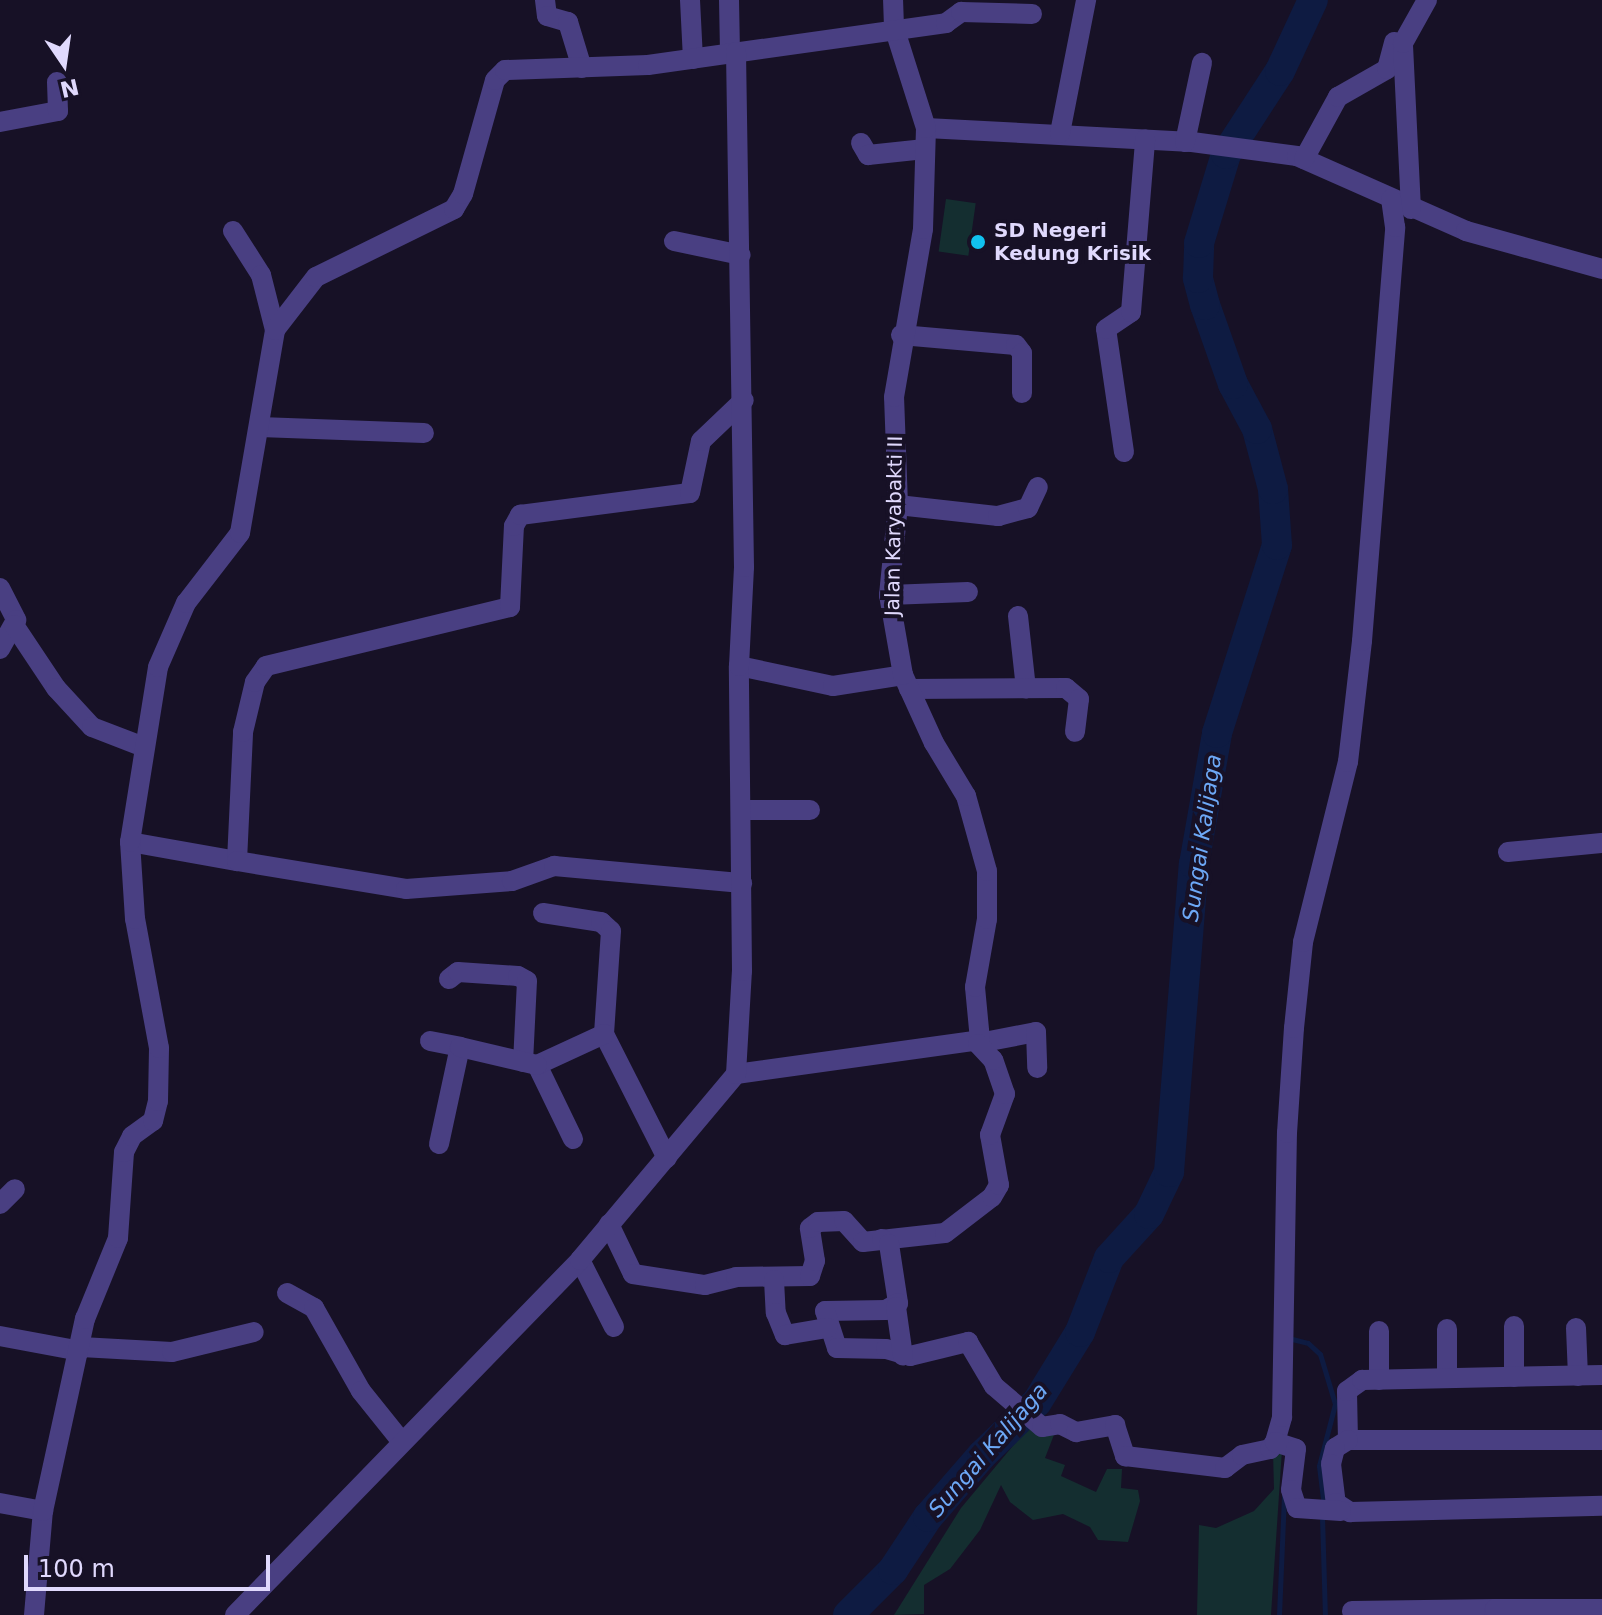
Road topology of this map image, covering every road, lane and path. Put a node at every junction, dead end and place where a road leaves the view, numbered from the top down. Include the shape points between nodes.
1 (545, 0) edge
2 (690, 0) edge
3 (729, 0) edge
4 (893, 0) edge
5 (1086, 0) edge
6 (1412, 0) edge
7 (1427, 0) edge
8 (1002, 6) edge
9 (1032, 14) dead end
10 (894, 27) junction
11 (733, 52) junction
12 (693, 59) junction
13 (1202, 63) dead end
14 (582, 68) junction
15 (57, 82) dead end
16 (0, 122) edge
17 (926, 128) junction
18 (1060, 133) junction
19 (1145, 140) junction
20 (1188, 142) junction
21 (861, 143) dead end
22 (925, 149) junction
23 (1297, 157) junction
24 (1400, 204) junction
25 (233, 231) dead end
26 (674, 241) dead end
27 (741, 255) junction
28 (1602, 269) edge
29 (275, 330) junction
30 (901, 335) junction
31 (1022, 393) dead end
32 (744, 400) junction
33 (260, 427) junction
34 (424, 433) dead end
35 (1124, 452) dead end
36 (1038, 487) dead end
37 (898, 505) junction
38 (0, 588) edge
39 (968, 592) dead end
40 (889, 595) junction
41 (1018, 616) dead end
42 (14, 625) junction
43 (0, 649) edge
44 (739, 666) junction
45 (906, 682) junction
46 (1026, 689) junction
47 (1075, 732) dead end
48 (144, 747) junction
49 (742, 810) junction
50 (810, 810) dead end
51 (130, 842) junction
52 (1602, 843) edge
53 (1508, 852) dead end
54 (237, 861) junction
55 (742, 883) junction
56 (543, 913) dead end
57 (449, 979) dead end
58 (604, 1034) junction
59 (430, 1041) dead end
60 (978, 1044) junction
61 (460, 1047) junction
62 (530, 1064) junction
63 (1037, 1068) dead end
64 (736, 1074) junction
65 (573, 1139) dead end
66 (439, 1144) dead end
67 (667, 1158) junction
68 (15, 1189) dead end
69 (0, 1204) edge
70 (609, 1224) junction
71 (882, 1239) junction
72 (580, 1260) junction
73 (774, 1280) junction
74 (287, 1293) dead end
75 (896, 1307) junction
76 (1514, 1326) dead end
77 (614, 1327) dead end
78 (827, 1328) junction
79 (1576, 1328) dead end
80 (1447, 1329) dead end
81 (1379, 1331) dead end
82 (254, 1332) dead end
83 (0, 1336) edge
84 (80, 1349) junction
85 (903, 1356) junction
86 (1602, 1375) edge
87 (1578, 1376) junction
88 (1514, 1377) junction
89 (1447, 1378) junction
90 (1379, 1380) junction
91 (1348, 1440) junction
92 (1602, 1440) edge
93 (402, 1442) junction
94 (1282, 1443) junction
95 (0, 1503) edge
96 (1602, 1506) edge
97 (43, 1511) junction
98 (1341, 1511) junction
99 (1602, 1609) edge
100 (1352, 1611) dead end
101 (1494, 1612) edge
102 (34, 1615) edge
103 (235, 1615) edge

1 - 14 street via 547,16 568,22
2 - 12 street
3 - 11 street
4 - 10 street
5 - 18 street
6 - 23 street via 1396,31 1387,69 1343,91
7 - 24 street via 1403,43
8 - 9 street
8 - 10 street via 961,12 946,23
10 - 11 street
10 - 17 street
11 - 12 street
11 - 27 street
12 - 14 street
13 - 20 street
14 - 29 street via 512,68 500,75 454,209 316,277
15 - 16 street via 58,111
17 - 18 street
17 - 22 street, Jalan Karyabakti II
18 - 19 street
19 - 20 street
19 - 35 street via 1131,312 1106,329
20 - 23 street
21 - 22 street via 868,155
22 - 30 street, Jalan Karyabakti II via 923,229
23 - 24 street
24 - 28 street via 1533,253
24 - 94 street via 1348,762 1303,942 1294,1028
25 - 29 street via 261,275
26 - 27 street
27 - 32 street
29 - 33 street
30 - 31 street via 1016,345 1022,353
30 - 37 street, Jalan Karyabakti II via 894,397
32 - 44 street
32 - 54 street via 701,441 690,493 520,515 514,526 511,604 506,609 266,666 255,682 243,732
33 - 34 street
33 - 48 street via 240,533 186,603 170,635 158,667
36 - 37 street via 1028,508 998,516
37 - 40 street, Jalan Karyabakti II
38 - 42 street via 13,609
39 - 40 street
40 - 45 street, Jalan Karyabakti II
41 - 46 street
42 - 43 street
42 - 48 street via 56,688 92,727
44 - 45 street via 833,686
44 - 49 street
45 - 46 street
45 - 60 street, Jalan Karyabakti II via 966,796 987,871 987,919 975,987
46 - 47 street via 1066,688 1076,693
48 - 51 street
49 - 50 street
49 - 55 street
51 - 54 street
51 - 84 street via 135,919 159,1048 158,1101 153,1121 132,1136 124,1152 118,1238 85,1319
52 - 53 street
54 - 55 street via 406,889 502,882 554,866
55 - 64 street
56 - 58 street via 592,919 611,931
57 - 62 street via 458,972 527,981
58 - 62 street
58 - 67 street
59 - 61 street
60 - 63 street via 1036,1032
60 - 64 street
60 - 71 street via 993,1060 1005,1094 990,1135 997,1191 945,1233
61 - 62 street
61 - 66 street
62 - 65 street
64 - 67 street
67 - 70 street
68 - 69 street
70 - 72 street
70 - 73 street via 633,1274 705,1285 736,1277
71 - 73 street via 859,1240 844,1221 814,1223 813,1275
71 - 75 street via 892,1261
72 - 77 street
72 - 93 street
73 - 78 street via 776,1313 785,1335
74 - 93 street via 314,1308 361,1391
75 - 78 street via 829,1309
75 - 85 street
76 - 88 street
78 - 85 street via 837,1348 886,1349
79 - 87 street
80 - 89 street
81 - 90 street
82 - 84 street via 172,1352
83 - 84 street
84 - 97 street
85 - 94 street via 968,1342 994,1386 1039,1423 1076,1432 1115,1425 1125,1456 1177,1458 1225,1468 1242,1455
86 - 87 street
87 - 88 street
88 - 89 street
89 - 90 street
90 - 91 street via 1349,1385
91 - 92 street
91 - 98 street via 1335,1448 1331,1464
93 - 103 street
94 - 98 street via 1292,1502 1307,1511
95 - 97 street
96 - 98 street
97 - 102 street
99 - 101 street
100 - 101 street

